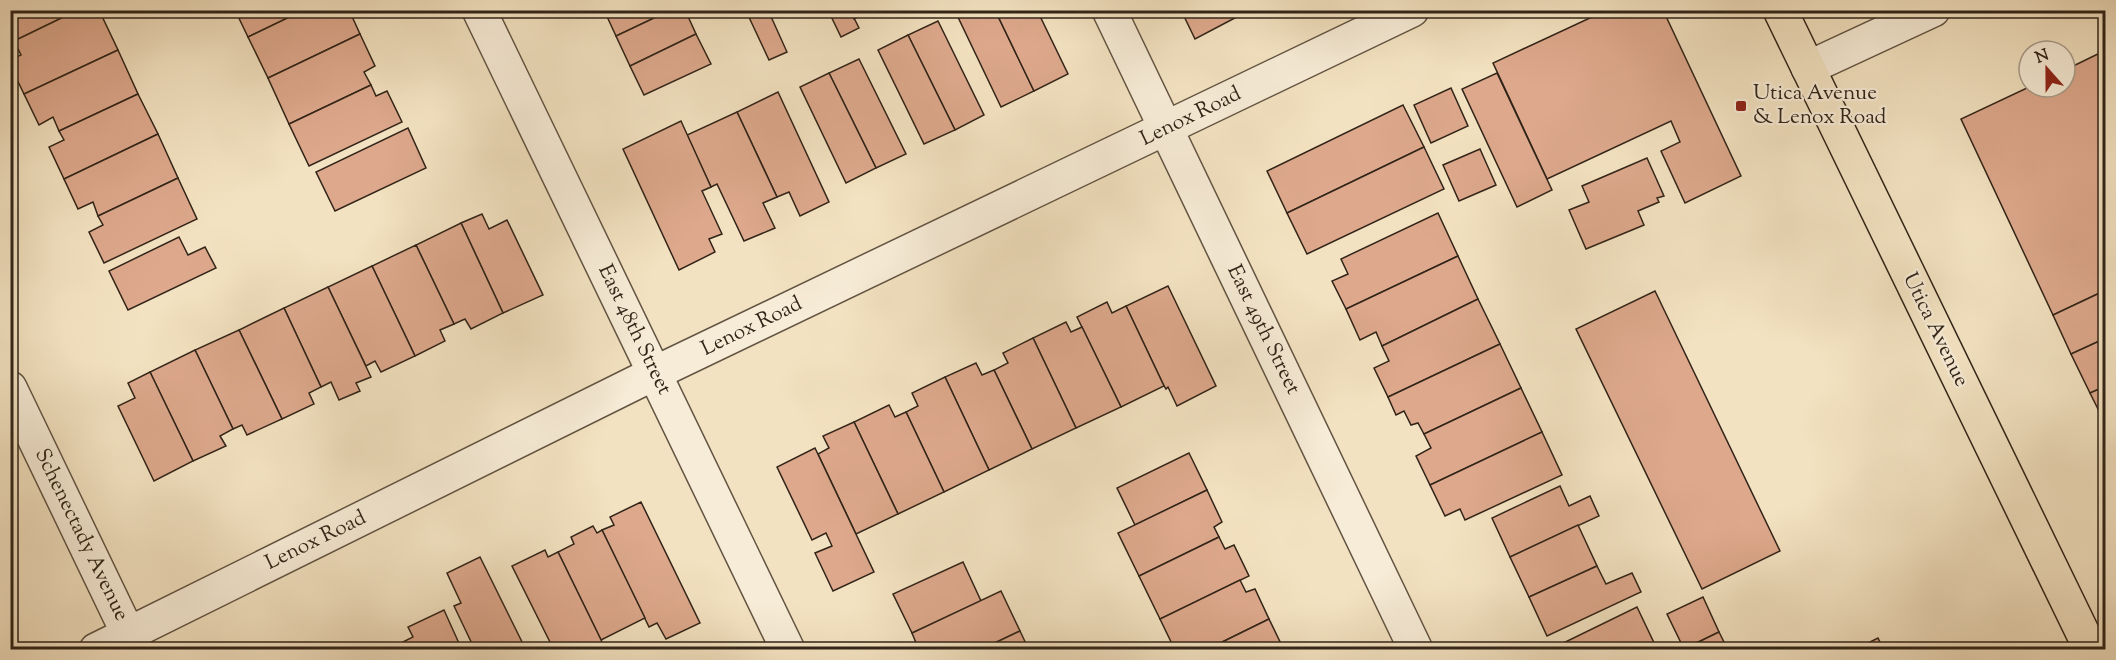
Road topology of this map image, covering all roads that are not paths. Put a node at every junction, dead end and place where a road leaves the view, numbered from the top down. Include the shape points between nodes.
1 (479, 10) edge
2 (1109, 10) edge
3 (1412, 10) edge
4 (1780, 10) edge
5 (1933, 10) edge
6 (1808, 68) junction
7 (1165, 129) junction
8 (655, 373) junction
9 (10, 388) edge
10 (132, 642) edge
11 (96, 650) edge
12 (788, 650) edge
13 (1416, 650) edge
14 (2091, 650) edge

1 - 8 street, East 48th Street
2 - 7 street, East 49th Street
3 - 7 street, Lenox Road
4 - 6 main road, Utica Avenue
5 - 6 street
6 - 14 main road, Utica Avenue
7 - 8 street, Lenox Road
7 - 13 street, East 49th Street
8 - 10 street, Lenox Road
8 - 12 street, East 48th Street
9 - 10 street, Schenectady Avenue
10 - 11 street, Lenox Road

